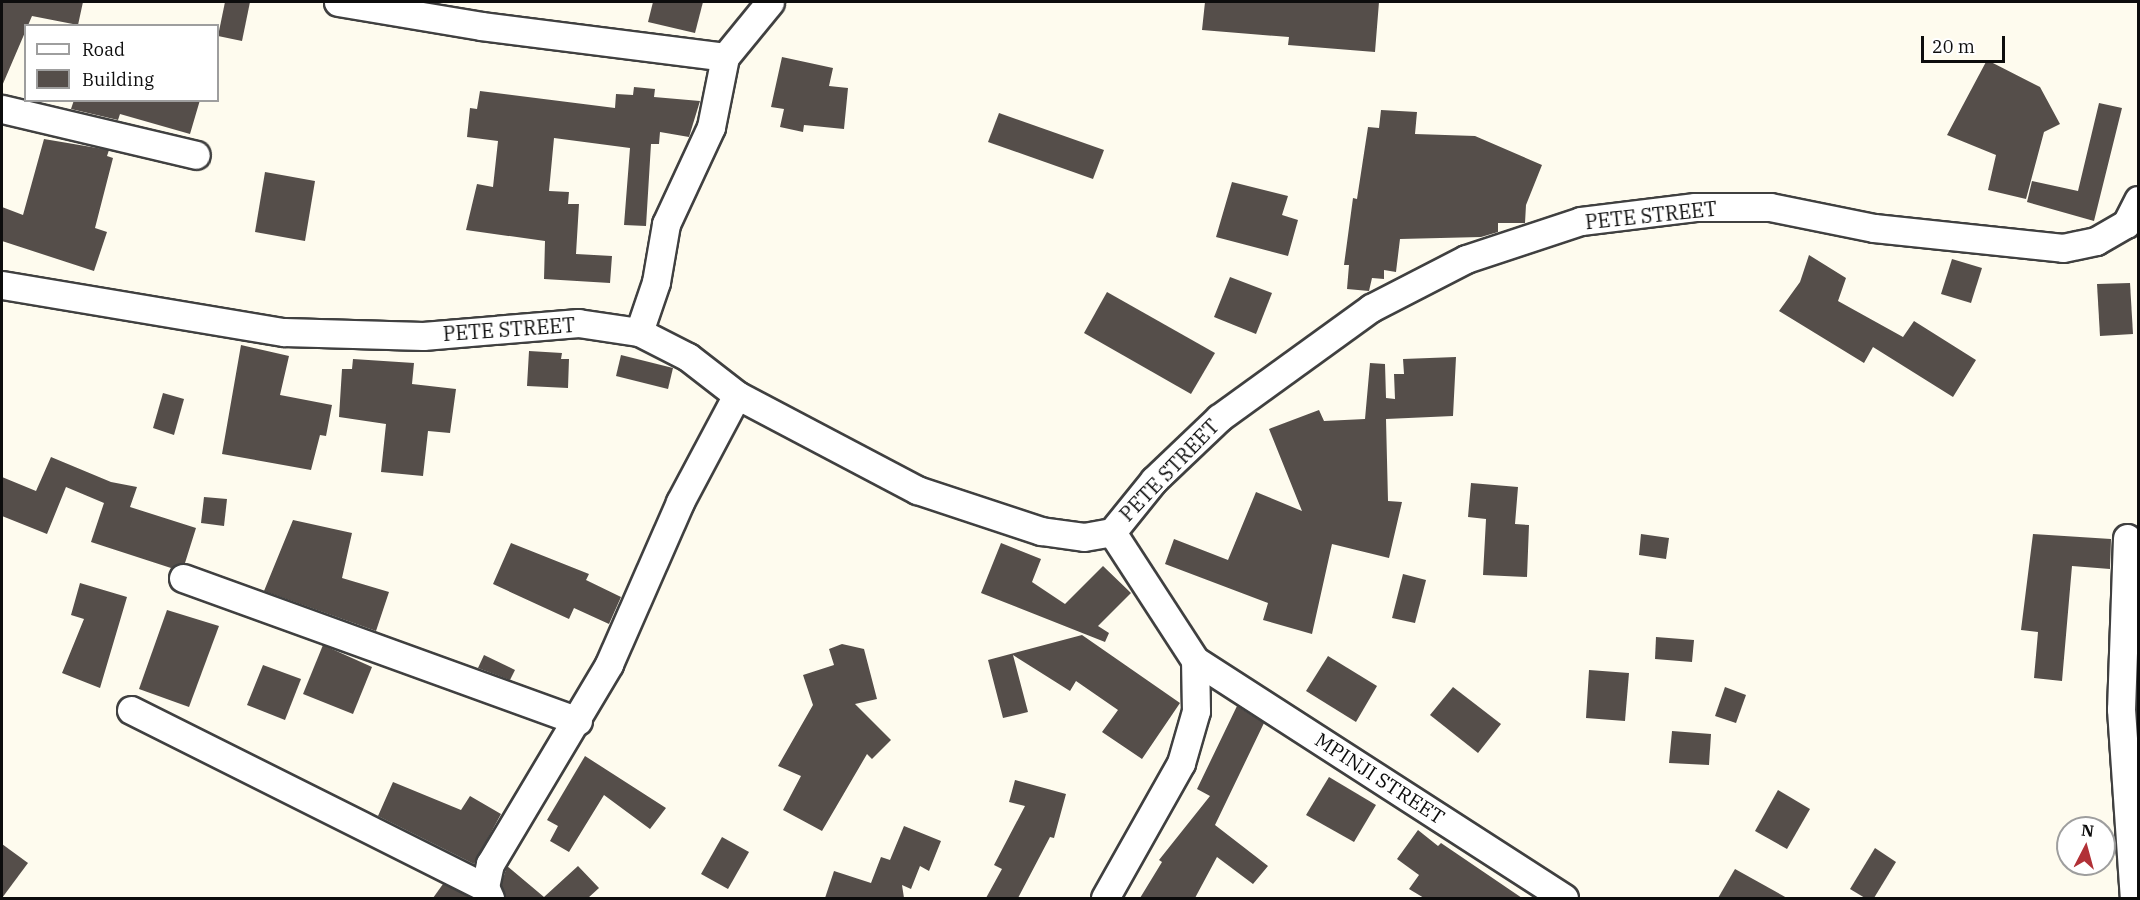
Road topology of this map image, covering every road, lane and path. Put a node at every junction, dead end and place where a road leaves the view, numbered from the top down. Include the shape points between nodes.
1 (338, 2) edge
2 (770, 2) edge
3 (726, 57) junction
4 (2, 109) edge
5 (196, 155) dead end
6 (2139, 200) edge
7 (2, 285) edge
8 (639, 332) junction
9 (737, 394) junction
10 (1112, 531) junction
11 (2127, 538) dead end
12 (183, 578) dead end
13 (1195, 660) junction
14 (131, 710) dead end
15 (578, 721) junction
16 (487, 893) edge
17 (1105, 898) edge
18 (1564, 898) edge
19 (2134, 898) edge

1 - 3 street via 481,26
2 - 3 street
3 - 8 street via 711,127 666,224 656,282
4 - 5 street
6 - 10 street, PETE STREET via 2126,224 2096,241 2062,248 1874,228 1770,207 1695,207 1581,221 1466,259 1371,308 1219,418 1154,480
7 - 8 street, PETE STREET via 284,332 423,336 578,323
8 - 9 street, PETE STREET via 688,357
9 - 10 street, PETE STREET via 916,490 1041,531 1084,537
9 - 15 street via 680,502 609,664
10 - 13 street
11 - 19 street via 2121,709
12 - 15 street
13 - 17 street via 1196,711 1181,763
13 - 18 street, MPINJI STREET
14 - 16 street
15 - 16 street via 505,836

